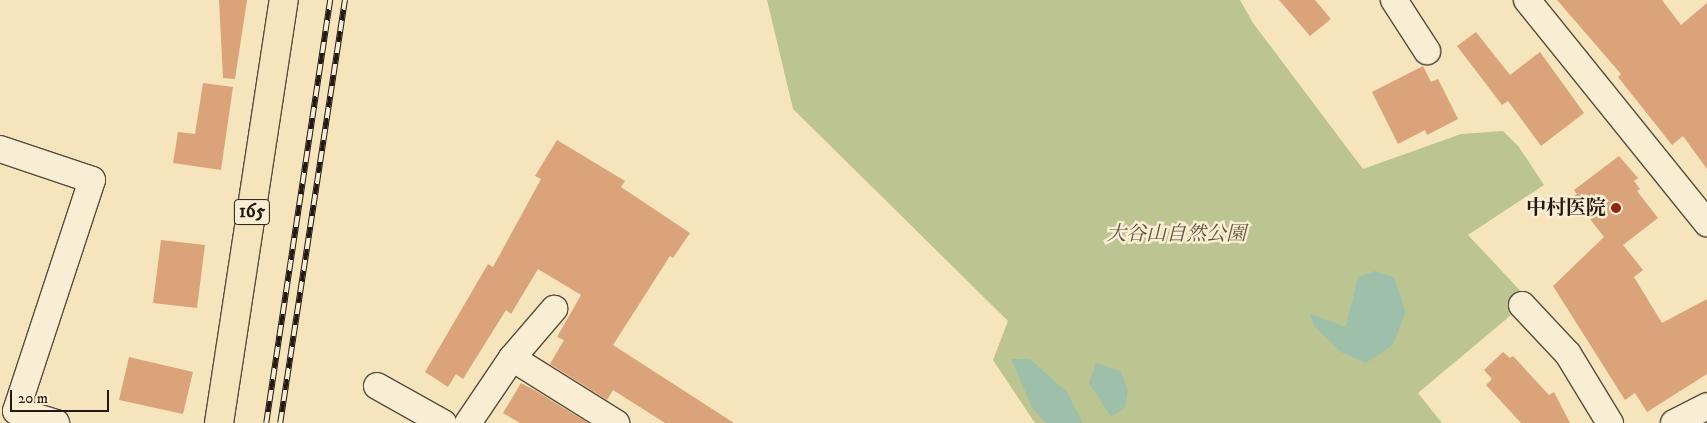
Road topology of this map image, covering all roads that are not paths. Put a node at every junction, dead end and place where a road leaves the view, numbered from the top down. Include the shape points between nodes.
1 (284, 0) edge
2 (1394, 0) edge
3 (1527, 0) edge
4 (1427, 51) dead end
5 (0, 149) edge
6 (1704, 213) edge
7 (1522, 306) dead end
8 (554, 310) dead end
9 (512, 358) junction
10 (377, 386) dead end
11 (1707, 406) edge
12 (56, 423) edge
13 (219, 423) edge
14 (443, 423) edge
15 (468, 423) edge
16 (616, 423) edge
17 (1610, 423) edge
18 (1674, 423) edge

1 - 13 highway, 165
2 - 4 street
3 - 6 street
5 - 12 street via 92,180 16,411
7 - 17 street via 1568,354
8 - 9 street
9 - 15 street
9 - 16 street
10 - 14 street
11 - 18 street

